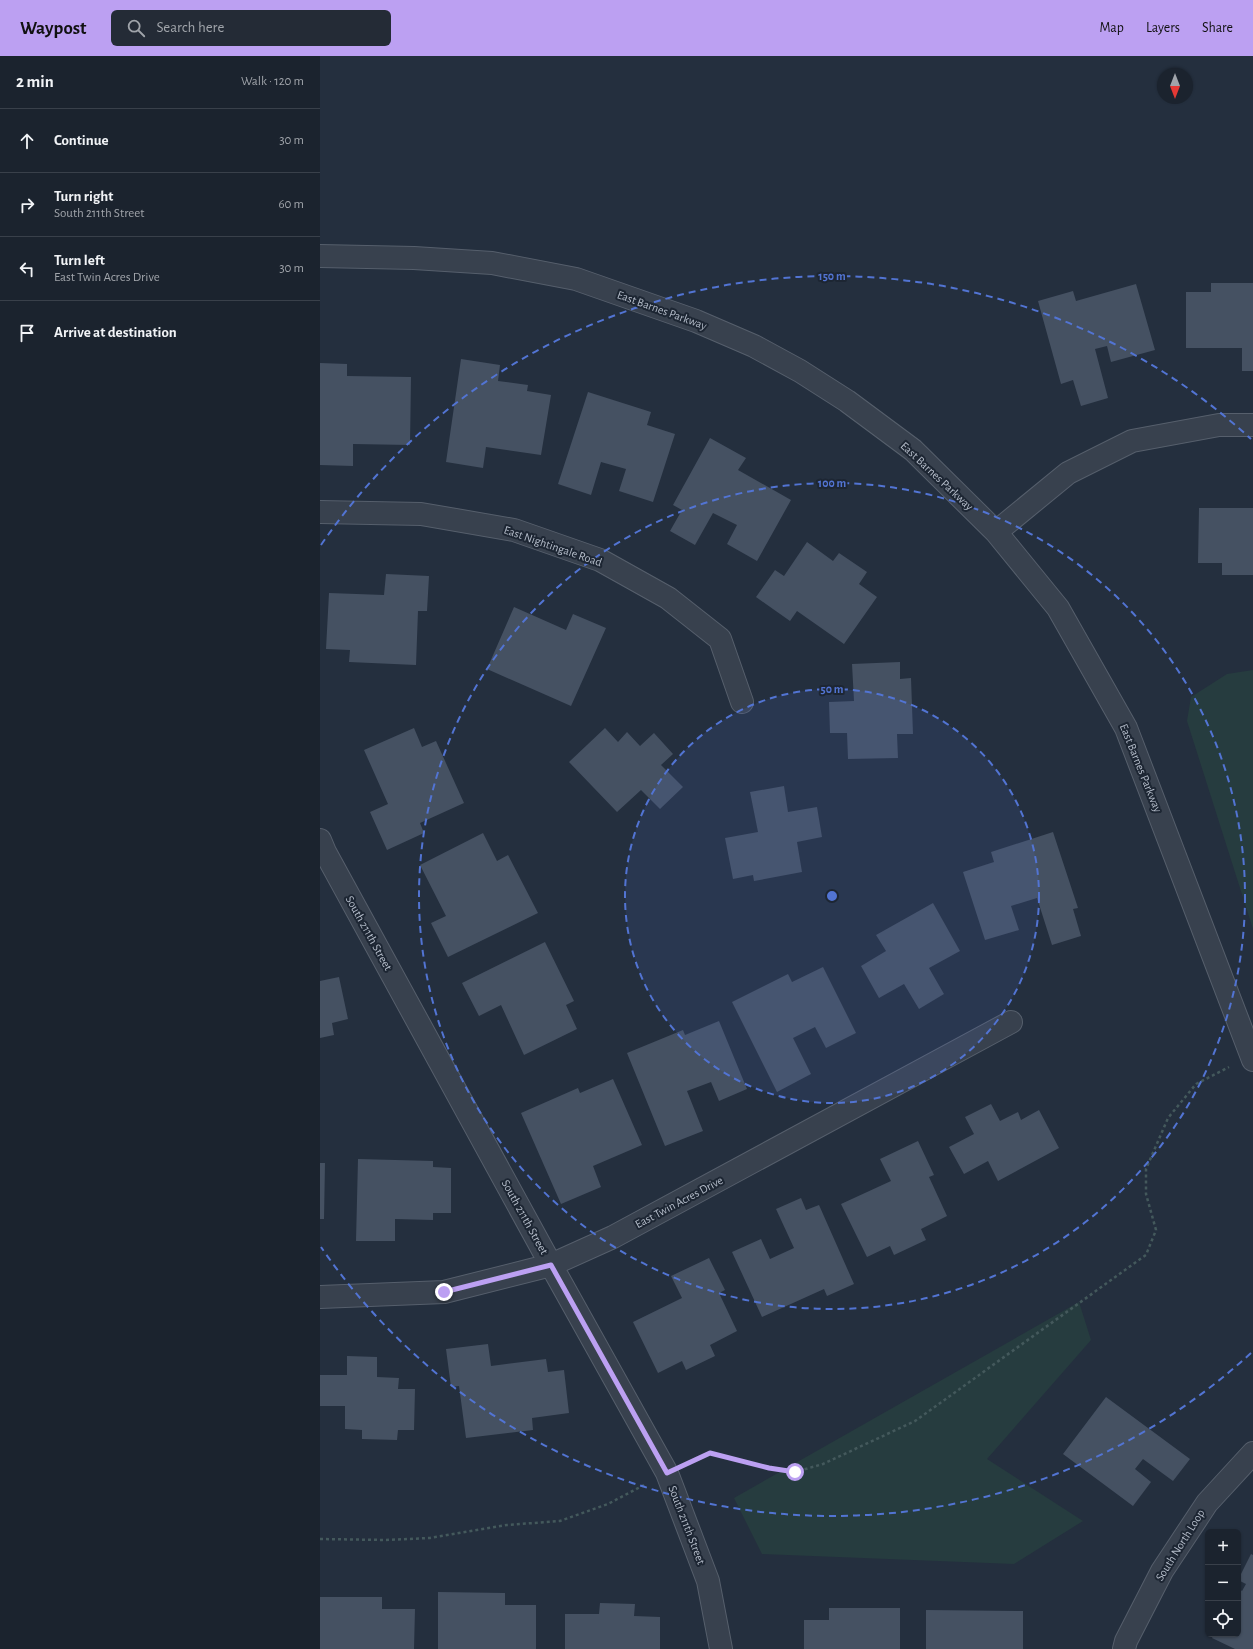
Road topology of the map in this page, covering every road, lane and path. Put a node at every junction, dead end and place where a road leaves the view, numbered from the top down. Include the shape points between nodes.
1 (320, 256) edge
2 (1253, 425) edge
3 (320, 512) edge
4 (996, 532) junction
5 (742, 702) dead end
6 (322, 848) edge
7 (1011, 1022) dead end
8 (1252, 1058) edge
9 (551, 1265) junction
10 (320, 1297) edge
11 (1253, 1453) edge
12 (667, 1473) junction
13 (320, 1539) edge
14 (721, 1649) edge
15 (1124, 1649) edge

1 - 4 street, East Barnes Parkway via 492,263 576,279 696,322 754,346 794,367 847,401 913,450
2 - 4 street via 1219,425 1132,441 1068,473
3 - 5 street, East Nightingale Road via 429,515 514,530 600,560 668,598 720,638
4 - 8 street, East Barnes Parkway via 1058,608 1126,728
6 - 9 street, South 211th Street
7 - 9 street, East Twin Acres Drive via 613,1237
8 - 12 path via 1196,1084 1168,1118 1146,1169 1146,1194 1156,1230 1146,1255 915,1421 823,1464 795,1472 710,1453
9 - 10 street, East Twin Acres Drive via 444,1292
9 - 12 street, South 211th Street
11 - 15 street, South North Loop via 1206,1504 1162,1571
12 - 13 path via 608,1504 560,1521 430,1538
12 - 14 street, South 211th Street via 708,1581

